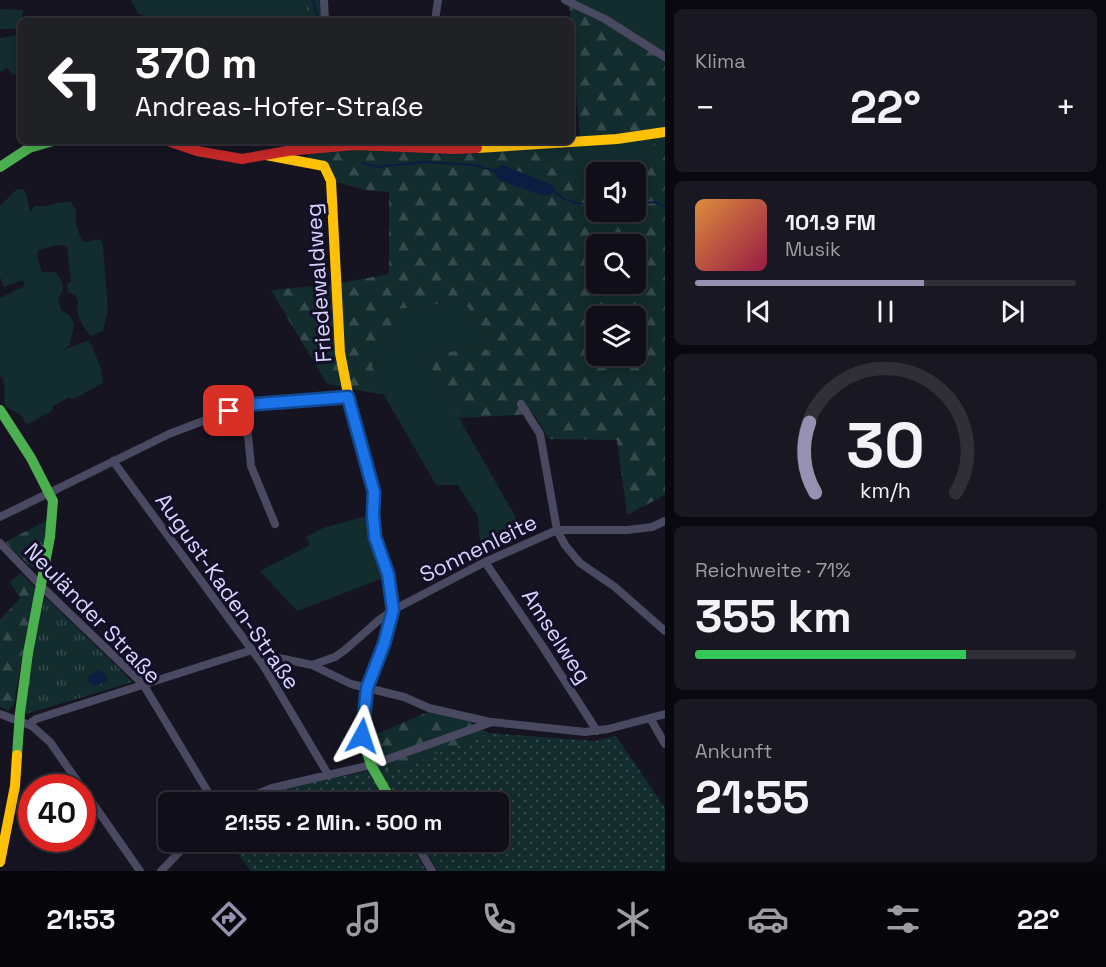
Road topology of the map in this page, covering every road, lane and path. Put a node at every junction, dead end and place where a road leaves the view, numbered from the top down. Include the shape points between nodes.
1 (324, 0) edge
2 (438, 0) edge
3 (566, 0) edge
4 (325, 18) edge
5 (435, 18) edge
6 (665, 57) edge
7 (665, 132) edge
8 (574, 142) edge
9 (43, 144) edge
10 (177, 144) edge
11 (351, 144) edge
12 (434, 144) edge
13 (536, 144) edge
14 (266, 155) junction
15 (0, 167) edge
16 (348, 397) junction
17 (521, 404) dead end
18 (244, 405) junction
19 (0, 410) edge
20 (112, 461) junction
21 (49, 491) junction
22 (0, 517) edge
23 (665, 521) edge
24 (274, 524) dead end
25 (557, 530) junction
26 (0, 543) edge
27 (485, 562) junction
28 (41, 586) junction
29 (393, 610) junction
30 (665, 631) edge
31 (254, 652) junction
32 (312, 665) junction
33 (143, 684) junction
34 (367, 688) junction
35 (0, 714) edge
36 (665, 714) edge
37 (650, 718) junction
38 (492, 722) junction
39 (24, 723) junction
40 (597, 731) junction
41 (665, 744) edge
42 (371, 765) junction
43 (328, 776) junction
44 (208, 792) edge
45 (262, 792) edge
46 (386, 792) edge
47 (179, 852) edge
48 (421, 852) edge
49 (0, 862) edge
50 (140, 871) edge
51 (161, 871) edge
52 (432, 871) edge

1 - 4 street
2 - 5 street
3 - 6 street
7 - 8 street
9 - 15 street
10 - 14 street via 242,159
11 - 14 street
12 - 13 street via 464,148
14 - 16 street, Friedewaldweg via 324,166 331,181 340,353
16 - 18 street
16 - 29 street, Friedewaldweg via 374,492 375,537 388,574
17 - 25 street via 540,434
18 - 20 street
18 - 24 street via 251,466
19 - 21 street
20 - 21 street
20 - 31 street, August-Kaden-Straße
21 - 22 street
21 - 28 street via 53,501 50,537
23 - 25 street, Sonnenleite via 627,530
25 - 27 street, Sonnenleite
25 - 30 street via 580,563 615,587
26 - 28 street, Neuländer Straße
27 - 29 street, Sonnenleite
27 - 40 street, Amselweg
28 - 33 street, Neuländer Straße
28 - 39 street via 28,653
29 - 32 street, Sonnenleite via 335,657
29 - 34 street, Friedewaldweg
31 - 32 street
31 - 33 street
31 - 43 street, August-Kaden-Straße
32 - 34 street
33 - 39 street
33 - 44 street, Neuländer Straße
34 - 38 street via 429,708
34 - 42 street, Friedewaldweg via 362,736
35 - 39 street
36 - 37 street
37 - 40 street
37 - 41 street
38 - 40 street
38 - 42 street
39 - 49 street
39 - 50 street via 45,737 59,754
42 - 43 street
42 - 46 street, Friedewaldweg
43 - 45 street
47 - 51 street
48 - 52 street

